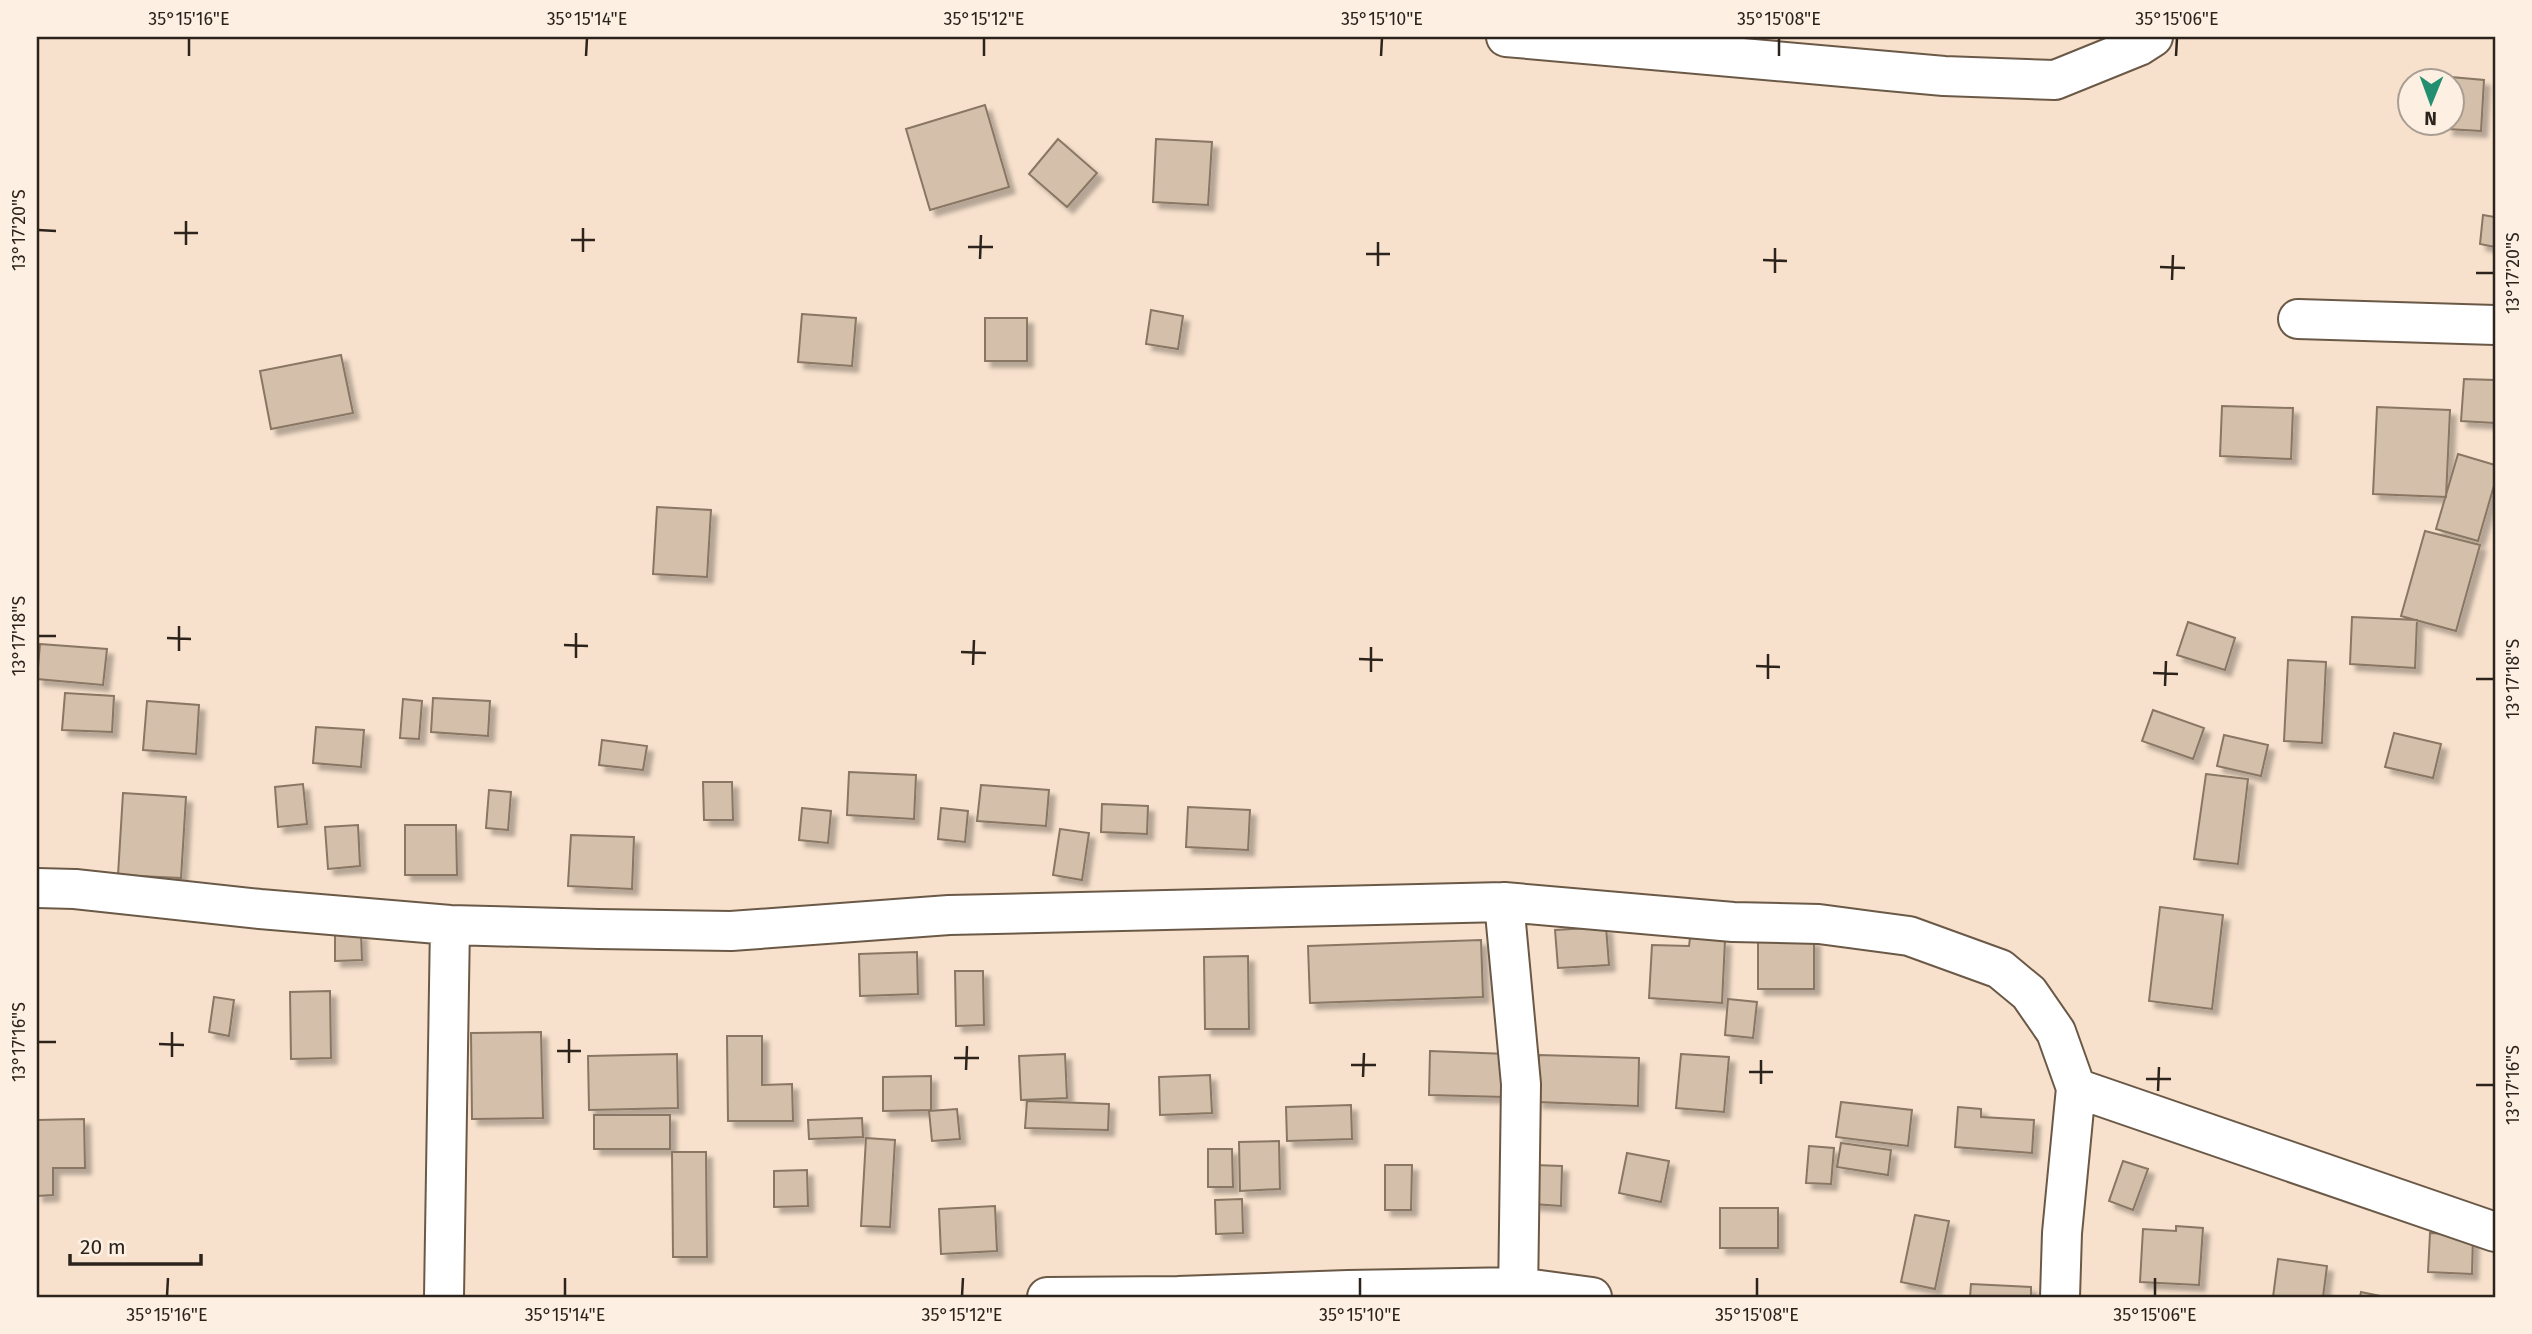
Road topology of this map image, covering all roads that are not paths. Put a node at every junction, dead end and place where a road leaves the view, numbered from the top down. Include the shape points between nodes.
1 (1506, 37) edge
2 (2153, 37) edge
3 (2298, 319) dead end
4 (2495, 326) edge
5 (37, 888) edge
6 (1504, 902) junction
7 (450, 925) junction
8 (2076, 1088) junction
9 (2495, 1232) edge
10 (1517, 1292) edge
11 (444, 1297) edge
12 (1047, 1297) edge
13 (1592, 1297) edge
14 (2060, 1297) edge

1 - 2 street via 1944,76 2055,80
3 - 4 street
5 - 7 street
6 - 7 street via 949,915 731,931
6 - 8 street via 1733,922 1819,924 1909,936 2000,969 2029,993 2056,1032
6 - 10 street via 1521,1084
7 - 11 street
8 - 9 street
8 - 14 street
10 - 12 street via 1348,1290
10 - 13 street

